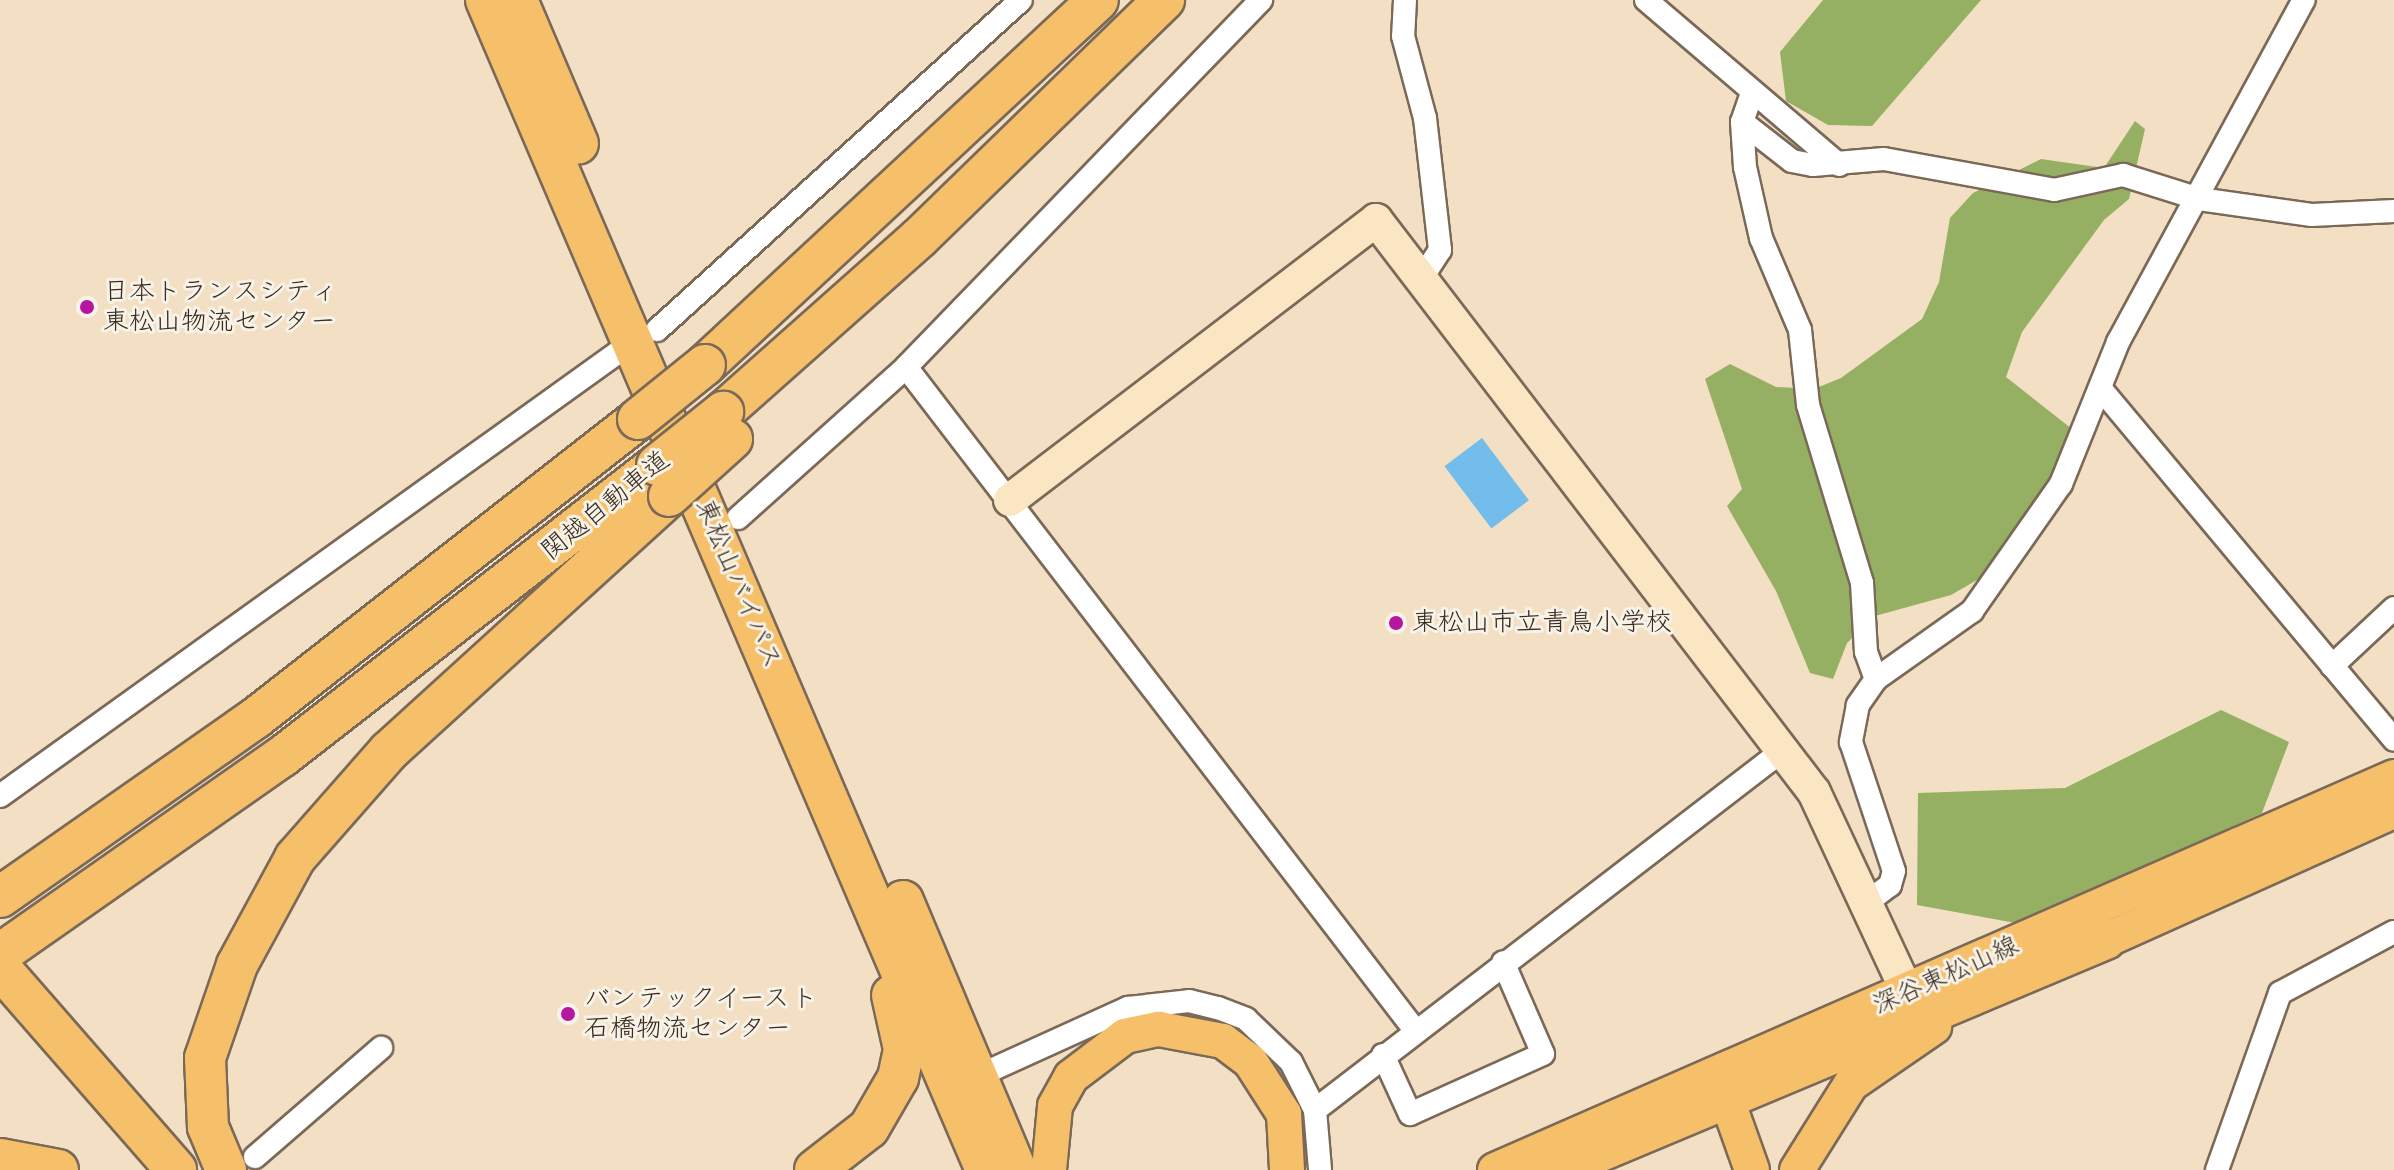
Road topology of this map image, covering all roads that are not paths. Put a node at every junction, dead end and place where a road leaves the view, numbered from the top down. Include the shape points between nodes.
1 (486, 0) edge
2 (517, 0) edge
3 (1021, 0) edge
4 (1098, 0) edge
5 (1164, 0) edge
6 (1261, 0) edge
7 (1405, 0) edge
8 (1646, 0) edge
9 (2304, 0) edge
10 (1752, 93) junction
11 (1742, 122) junction
12 (1839, 165) junction
13 (2199, 199) junction
14 (2394, 211) edge
15 (1421, 279) junction
16 (646, 336) junction
17 (906, 367) junction
18 (2101, 389) junction
19 (663, 481) junction
20 (1010, 500) junction
21 (738, 518) junction
22 (2394, 608) edge
23 (399, 609) junction
24 (2332, 666) junction
25 (1876, 679) junction
26 (2394, 740) edge
27 (1782, 751) junction
28 (2394, 777) edge
29 (0, 796) edge
30 (2394, 811) edge
31 (856, 863) junction
32 (0, 879) edge
33 (0, 897) edge
34 (1869, 901) junction
35 (2394, 932) edge
36 (2106, 939) junction
37 (14, 945) edge
38 (1503, 962) junction
39 (0, 968) edge
40 (1908, 994) junction
41 (0, 1002) edge
42 (1415, 1030) junction
43 (381, 1048) dead end
44 (1383, 1055) junction
45 (978, 1076) junction
46 (1726, 1097) junction
47 (1315, 1110) junction
48 (0, 1159) edge
49 (240, 1164) edge
50 (58, 1170) edge
51 (146, 1170) edge
52 (176, 1170) edge
53 (815, 1170) edge
54 (986, 1170) edge
55 (1016, 1170) edge
56 (1049, 1170) edge
57 (1287, 1170) edge
58 (1320, 1170) edge
59 (1495, 1170) edge
60 (1555, 1170) edge
61 (1752, 1170) edge
62 (1797, 1170) edge
63 (2217, 1170) edge

1 - 16 highway, 東松山バイパス
2 - 16 highway, 東松山バイパス
3 - 16 street
4 - 23 highway, 関越自動車道, bridge via 705,365
5 - 19 highway, bridge via 727,426
6 - 17 street
7 - 15 street via 1403,36 1425,118 1440,250
8 - 10 street
9 - 13 street
10 - 11 street
10 - 12 street
11 - 12 street via 1792,161
11 - 25 street via 1752,201 1800,330 1808,405 1862,583 1866,652
12 - 13 street via 1884,159 2054,190 2123,175
13 - 14 street via 2312,215
13 - 18 street via 2118,342
15 - 20 street via 1376,220
15 - 27 street
16 - 21 highway, 東松山バイパス
16 - 29 street via 594,363 424,498 212,639
16 - 31 highway, 東松山バイパス
17 - 20 street
17 - 21 street
18 - 24 street
18 - 25 street via 2061,484 1972,611
19 - 37 highway, 関越自動車道
19 - 49 highway via 389,751 295,858 237,965 205,1058 208,1127
20 - 42 street
21 - 45 highway, 東松山バイパス
22 - 24 street
23 - 32 highway
23 - 33 highway, 関越自動車道
24 - 26 street
25 - 34 street via 1858,705 1851,742 1894,871 1890,885
27 - 34 street via 1839,835
27 - 38 street
28 - 40 main road, 深谷東松山線
30 - 36 main road, 深谷東松山線
31 - 53 highway via 860,914 901,1019 904,1049 892,1091 869,1128
31 - 54 highway, 東松山バイパス
34 - 40 street
35 - 63 street via 2280,993
36 - 46 highway
36 - 62 main road, 深谷東松山線 via 1885,1055 1825,1117
38 - 42 street
38 - 44 street via 1543,1054 1410,1114
39 - 52 highway
40 - 59 main road, 深谷東松山線
41 - 51 highway
42 - 44 street
43 - 49 street
44 - 47 street
45 - 47 street via 1128,1008 1189,1001 1246,1019 1269,1037
45 - 55 highway, 東松山バイパス
46 - 60 highway
46 - 61 main road
47 - 58 street
48 - 50 highway
56 - 57 main road via 1055,1106 1071,1077 1125,1036 1159,1029 1223,1041 1250,1061 1284,1114

